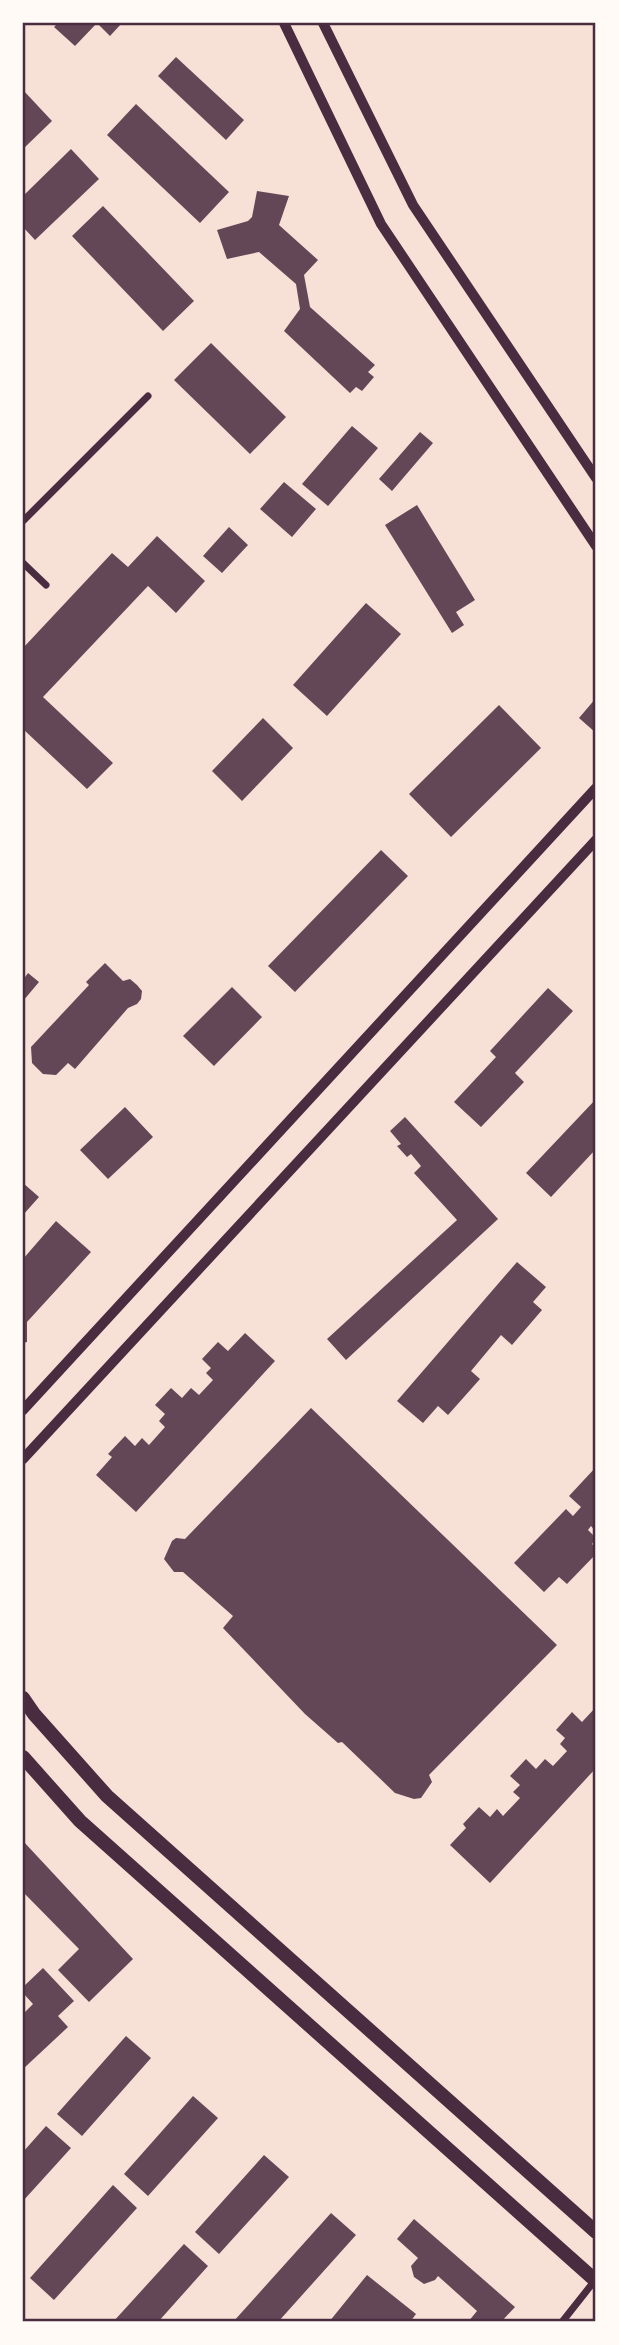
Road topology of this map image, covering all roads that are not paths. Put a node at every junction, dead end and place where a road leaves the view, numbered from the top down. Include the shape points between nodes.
1 (284, 23) edge
2 (323, 23) edge
3 (148, 396) dead end
4 (596, 478) edge
5 (23, 521) edge
6 (596, 546) edge
7 (23, 563) edge
8 (46, 585) dead end
9 (596, 788) edge
10 (596, 841) edge
11 (23, 1410) edge
12 (23, 1459) edge
13 (23, 1698) edge
14 (23, 1757) edge
15 (596, 2232) edge
16 (596, 2279) edge
17 (562, 2322) edge

1 - 6 main road via 380,224
2 - 4 main road via 413,205
3 - 5 street
7 - 8 street
9 - 11 street
10 - 12 street
13 - 15 highway via 107,1796
14 - 16 highway via 80,1821
16 - 17 street

